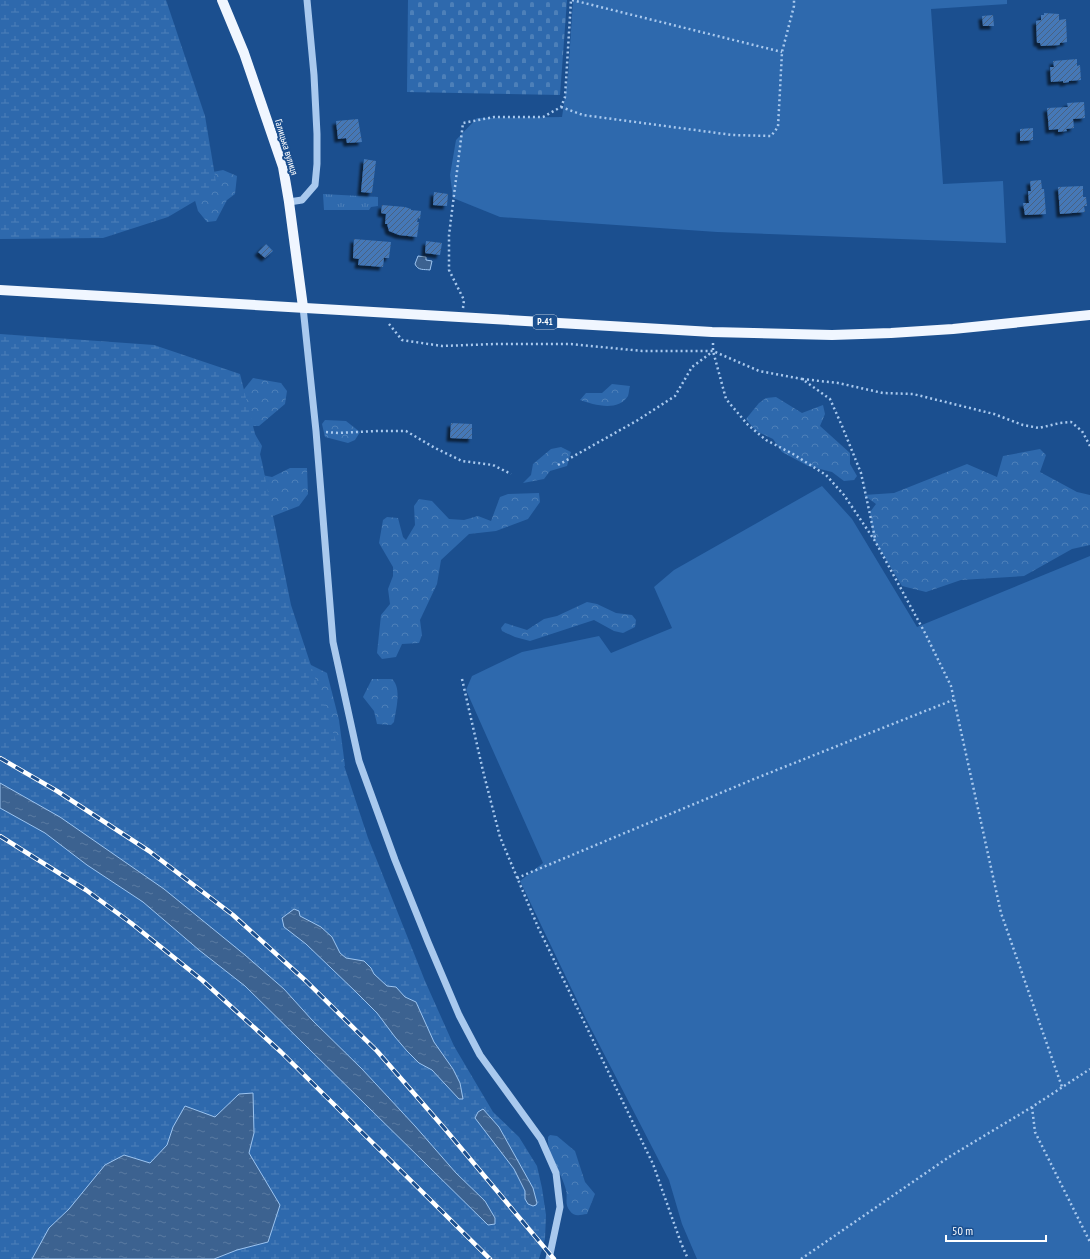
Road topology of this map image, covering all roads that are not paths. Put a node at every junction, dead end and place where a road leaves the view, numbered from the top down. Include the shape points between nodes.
1 (222, 0) edge
2 (307, 0) edge
3 (289, 202) junction
4 (0, 290) edge
5 (303, 307) junction
6 (1090, 314) edge
7 (549, 1259) edge

1 - 3 main road, Галицька вулиця via 244,53 283,167
2 - 3 street via 314,75 317,164 314,185 302,200
3 - 5 main road, Галицька вулиця
4 - 5 main road, Р-41
5 - 6 main road, Р-41 via 712,332 832,335 953,329
5 - 7 street via 333,642 359,761 395,860 459,1015 480,1055 541,1139 556,1173 560,1207

